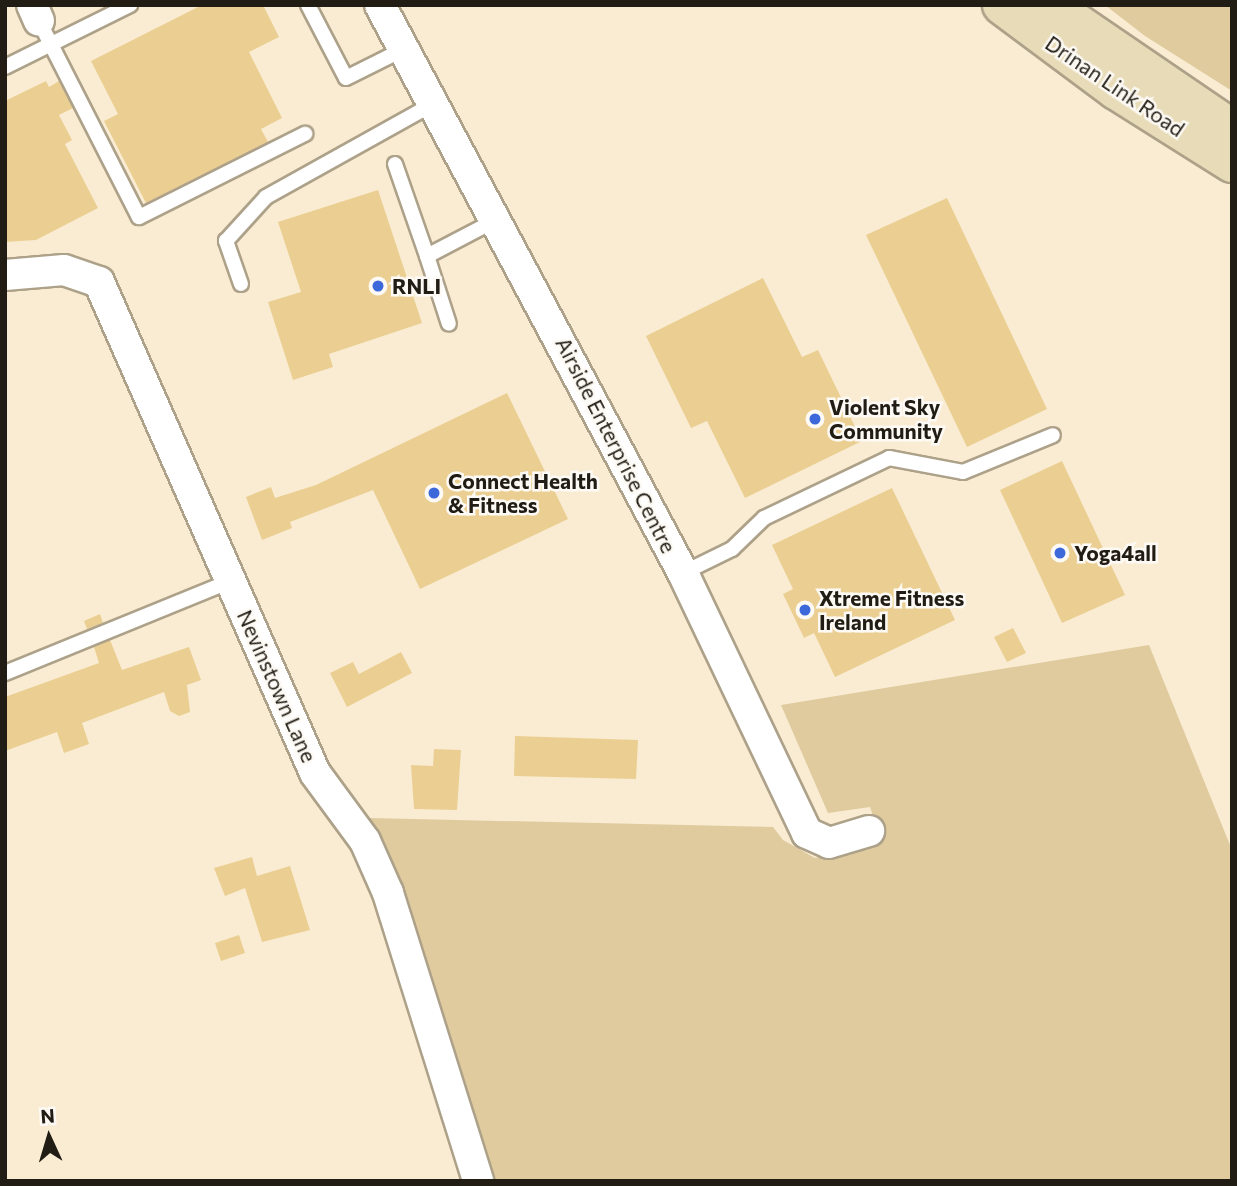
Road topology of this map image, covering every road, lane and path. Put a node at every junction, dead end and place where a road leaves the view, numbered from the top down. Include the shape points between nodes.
1 (130, 5) edge
2 (308, 5) edge
3 (1002, 5) edge
4 (1050, 5) edge
5 (390, 9) edge
6 (41, 23) edge
7 (404, 50) junction
8 (5, 67) edge
9 (433, 104) junction
10 (1232, 129) edge
11 (305, 134) dead end
12 (1232, 163) edge
13 (395, 164) dead end
14 (496, 220) junction
15 (427, 256) junction
16 (5, 275) edge
17 (241, 284) dead end
18 (450, 324) dead end
19 (1053, 435) dead end
20 (683, 573) junction
21 (231, 581) junction
22 (5, 673) edge
23 (869, 831) dead end
24 (478, 1181) edge

1 - 6 lane
2 - 7 lane via 346,78
3 - 12 main road, Drinan Link Road via 1116,90
4 - 10 main road, Drinan Link Road
5 - 7 street, Airside Enterprise Centre
6 - 8 lane
6 - 11 lane via 139,217
7 - 9 street, Airside Enterprise Centre
9 - 14 street, Airside Enterprise Centre
9 - 17 lane via 266,197 226,241
13 - 15 lane
14 - 15 lane
14 - 20 street, Airside Enterprise Centre
15 - 18 lane
16 - 21 street, Nevinstown Lane via 64,271 99,282
19 - 20 lane via 963,472 889,458 764,518 732,549
20 - 23 street, Airside Enterprise Centre via 807,833 829,843
21 - 22 lane
21 - 24 street, Nevinstown Lane via 315,773 365,841 387,893

